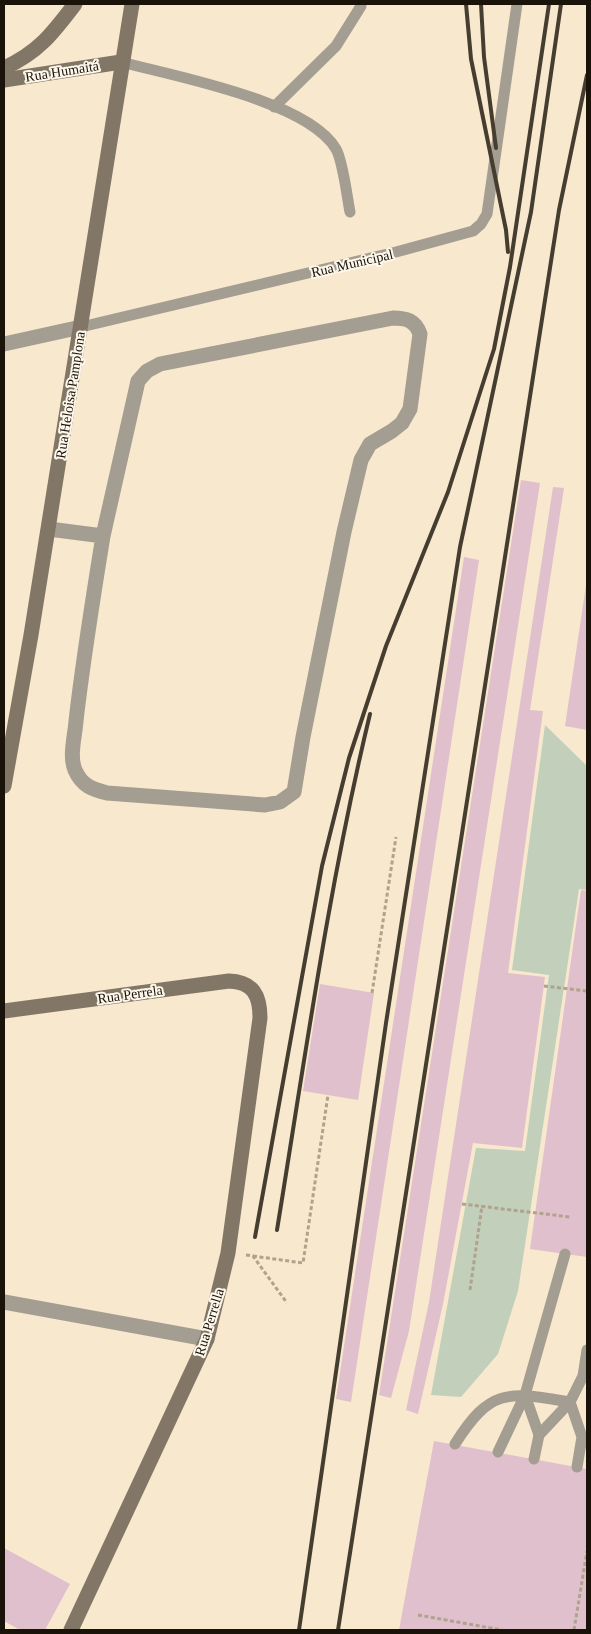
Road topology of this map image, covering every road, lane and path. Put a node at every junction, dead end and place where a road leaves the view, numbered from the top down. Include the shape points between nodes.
1 (75, 4) edge
2 (132, 4) edge
3 (517, 5) edge
4 (361, 6) dead end
5 (121, 62) junction
6 (4, 68) edge
7 (4, 80) edge
8 (274, 106) junction
9 (350, 212) dead end
10 (81, 327) junction
11 (4, 344) edge
12 (49, 529) junction
13 (103, 536) junction
14 (4, 786) edge
15 (396, 837) dead end
16 (544, 986) dead end
17 (254, 989) joint
18 (587, 991) edge
19 (372, 993) dead end
20 (4, 1010) edge
21 (328, 1095) dead end
22 (462, 1204) dead end
23 (482, 1206) junction
24 (570, 1217) dead end
25 (228, 1253) junction
26 (565, 1254) dead end
27 (253, 1256) junction
28 (470, 1290) dead end
29 (4, 1302) edge
30 (287, 1303) dead end
31 (208, 1339) junction
32 (587, 1350) edge
33 (525, 1395) junction
34 (570, 1402) junction
35 (539, 1435) junction
36 (455, 1444) dead end
37 (498, 1452) dead end
38 (534, 1459) dead end
39 (578, 1467) dead end
40 (587, 1551) edge
41 (418, 1615) dead end
42 (71, 1630) edge
43 (502, 1630) edge
44 (574, 1630) edge

1 - 6 street via 44,43
2 - 5 street, Rua Heloisa Pamplona
3 - 10 lane, Rua Municipal via 487,214 473,231
4 - 8 lane via 336,46
5 - 7 street, Rua Humaitá
5 - 8 lane via 214,86
5 - 10 street, Rua Heloisa Pamplona
8 - 9 lane via 323,131 337,150
10 - 11 street, Rua Municipal
10 - 12 street, Rua Heloisa Pamplona
12 - 13 street
12 - 14 street, Rua Heloisa Pamplona
13 - 13 street via 138,381 147,371 160,364 393,318 416,324 420,334 410,409 392,431 370,444 361,460 294,792 280,802 265,805 107,793 91,789 81,782 74,768 73,753
15 - 19 path
16 - 18 path
17 - 20 street, Rua Perrela via 238,981 229,981
17 - 25 street, Rua Perrella via 260,1018
21 - 27 path via 303,1264
22 - 23 path
23 - 24 path
23 - 28 path
25 - 27 path
25 - 31 street, Rua Perrella
26 - 33 lane
27 - 30 path
29 - 31 street
31 - 42 street, Rua Perrella
32 - 34 lane via 583,1376
33 - 34 lane
33 - 35 lane
33 - 36 lane via 496,1398 475,1414
33 - 37 lane
34 - 35 lane
34 - 39 lane via 582,1436
35 - 38 lane
40 - 44 path
41 - 43 path

